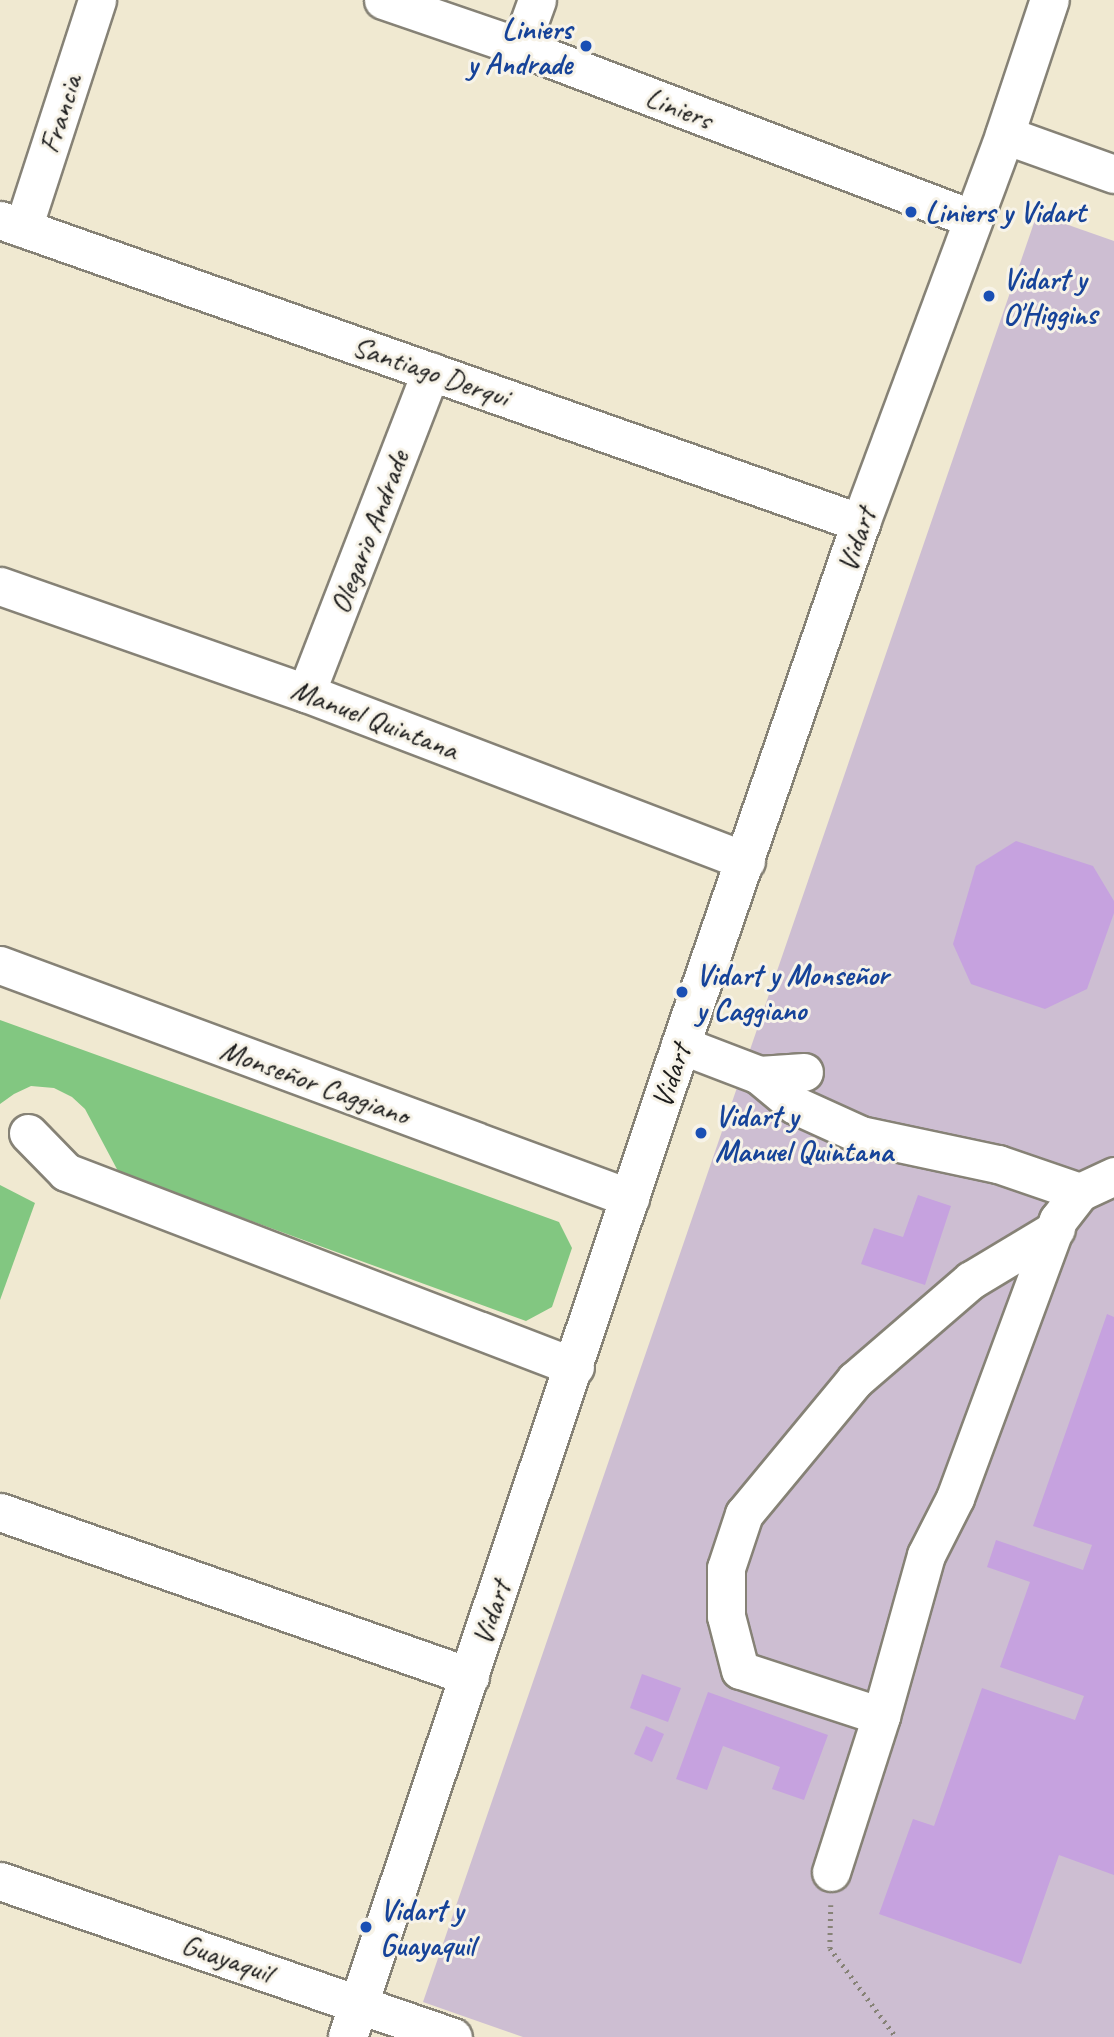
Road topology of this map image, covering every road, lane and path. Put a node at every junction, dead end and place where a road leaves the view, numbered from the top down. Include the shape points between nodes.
1 (97, 0) edge
2 (383, 0) edge
3 (537, 0) edge
4 (1049, 0) edge
5 (520, 47) junction
6 (1005, 135) junction
7 (1114, 174) edge
8 (973, 219) junction
9 (11, 224) edge
10 (431, 371) junction
11 (861, 523) junction
12 (0, 586) edge
13 (306, 693) junction
14 (746, 861) junction
15 (0, 965) edge
16 (681, 1045) junction
17 (804, 1072) dead end
18 (759, 1075) junction
19 (28, 1133) dead end
20 (1114, 1177) edge
21 (1080, 1192) junction
22 (630, 1198) junction
23 (1056, 1229) junction
24 (575, 1367) junction
25 (0, 1512) edge
26 (470, 1677) junction
27 (881, 1716) junction
28 (831, 1872) joint
29 (0, 1881) edge
30 (354, 2020) edge
31 (453, 2037) edge
32 (896, 2037) edge

1 - 9 street, Francia
2 - 5 street, Liniers
3 - 5 street
4 - 6 street, Vidart
5 - 8 street, Liniers
6 - 7 street
6 - 8 street, Vidart
8 - 11 street, Vidart
9 - 10 street, Santiago Derqui
10 - 11 street, Santiago Derqui
10 - 13 street, Olegario Andrade
11 - 14 street, Vidart
12 - 13 street, Manuel Quintana
13 - 14 street, Manuel Quintana
14 - 16 street, Vidart
15 - 22 street, Monseñor Caggiano
16 - 18 street
16 - 22 street, Vidart
17 - 18 street
18 - 21 street via 795,1105 861,1135 998,1164
19 - 24 street via 66,1172
20 - 21 street
21 - 23 street
22 - 24 street, Vidart
23 - 27 street via 954,1498 926,1555
23 - 27 street via 971,1280 855,1380 744,1514 726,1567 726,1616 740,1670
24 - 26 street, Vidart
25 - 26 street
26 - 30 street, Vidart
27 - 28 street
28 - 32 path via 830,1948
29 - 30 street, Guayaquil
30 - 31 street, Guayaquil

